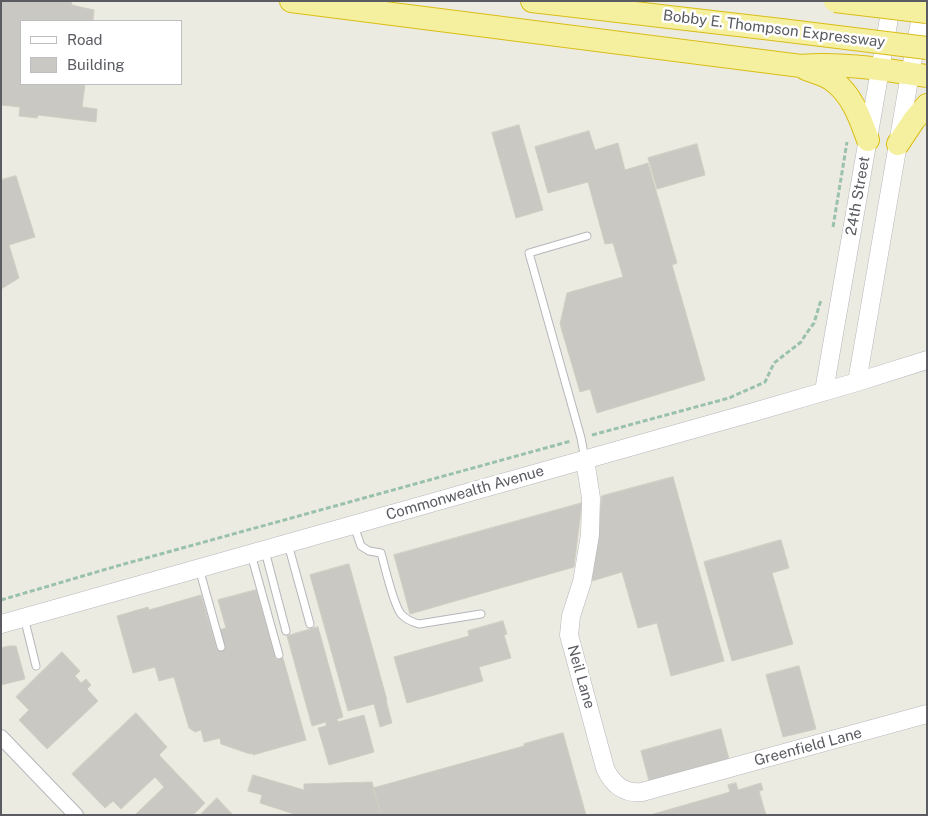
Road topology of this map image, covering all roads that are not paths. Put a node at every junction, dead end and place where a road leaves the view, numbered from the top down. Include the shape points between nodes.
1 (291, 1) edge
2 (532, 1) edge
3 (835, 1) edge
4 (892, 1) edge
5 (924, 1) edge
6 (927, 12) edge
7 (927, 48) edge
8 (801, 66) junction
9 (880, 70) junction
10 (918, 75) edge
11 (927, 105) edge
12 (868, 140) junction
13 (898, 144) junction
14 (587, 236) dead end
15 (927, 360) edge
16 (858, 382) junction
17 (824, 391) junction
18 (585, 460) junction
19 (353, 525) junction
20 (288, 543) junction
21 (258, 551) junction
22 (198, 568) junction
23 (481, 614) dead end
24 (24, 617) junction
25 (1, 624) edge
26 (310, 624) dead end
27 (286, 630) dead end
28 (221, 647) dead end
29 (279, 655) dead end
30 (36, 666) dead end
31 (927, 714) edge
32 (1, 737) edge
33 (689, 779) joint
34 (76, 815) edge

1 - 8 highway
2 - 7 highway, Bobby E. Thompson Expressway, bridge
3 - 6 highway, bridge
4 - 9 street, 24th Street
5 - 10 street, 24th Street
8 - 9 highway via 818,64
8 - 12 highway via 832,80 846,94 856,107
9 - 10 highway
9 - 12 street, 24th Street
10 - 13 street, 24th Street
11 - 13 highway
12 - 17 street, 24th Street
13 - 16 street, 24th Street
14 - 18 lane via 529,253
15 - 16 street, Commonwealth Avenue
16 - 17 street, Commonwealth Avenue
17 - 18 street, Commonwealth Avenue
18 - 19 street, Commonwealth Avenue
18 - 33 street, Neil Lane via 591,498 590,535 569,635 606,768 610,779 618,786 635,793
19 - 20 street, Commonwealth Avenue
19 - 23 lane via 361,546 381,553 400,613 408,621 418,624
20 - 21 street, Commonwealth Avenue
20 - 26 lane
21 - 22 street, Commonwealth Avenue
21 - 27 lane
21 - 29 lane
22 - 24 street, Commonwealth Avenue
22 - 28 lane
24 - 25 street, Commonwealth Avenue
24 - 30 lane
31 - 33 street, Greenfield Lane
32 - 34 street

